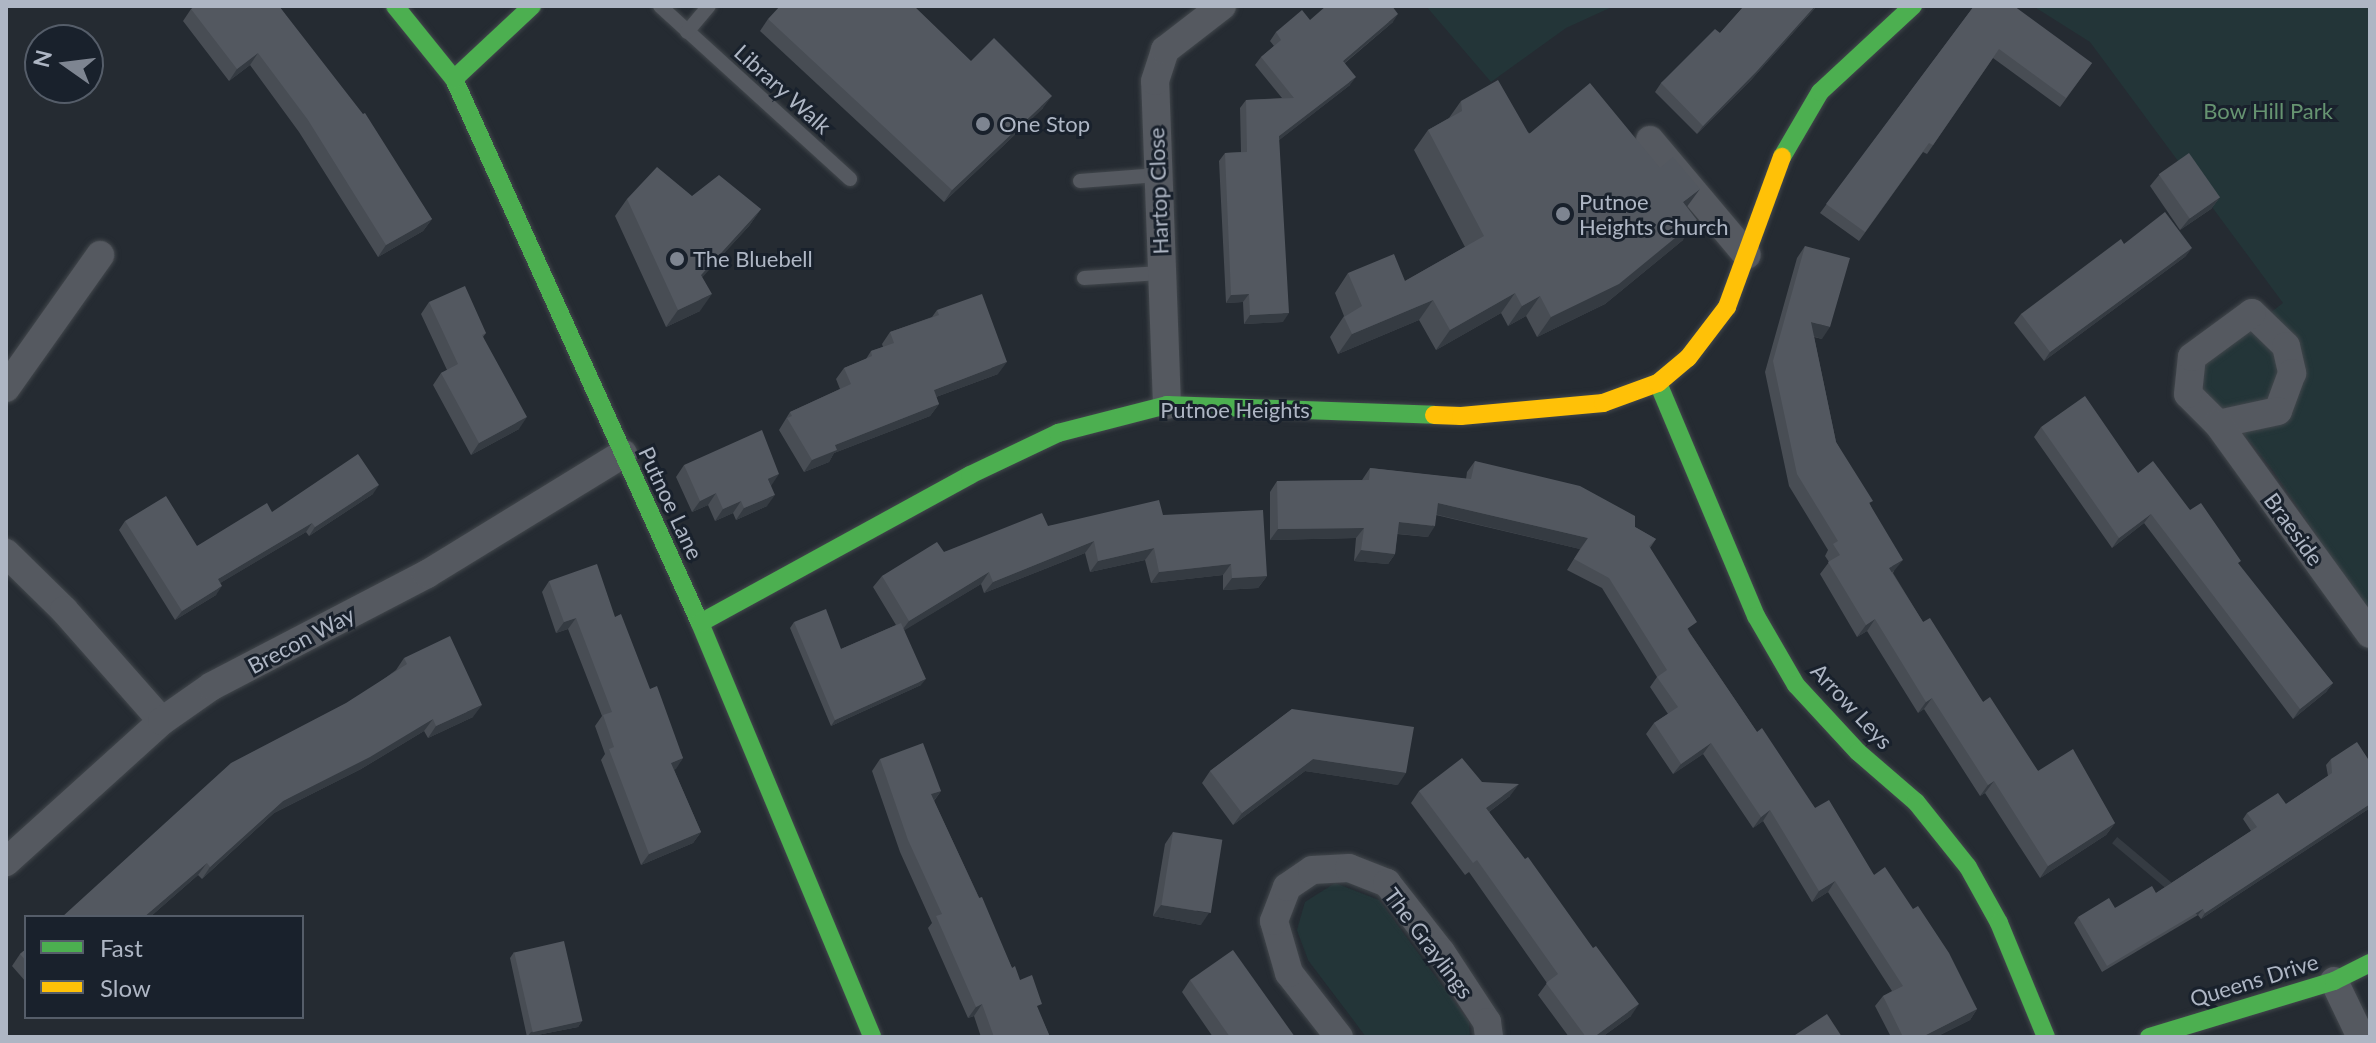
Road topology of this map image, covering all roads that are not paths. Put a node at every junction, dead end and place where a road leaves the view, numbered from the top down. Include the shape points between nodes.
1 (395, 6) edge
2 (532, 6) edge
3 (660, 6) edge
4 (709, 6) edge
5 (1222, 6) edge
6 (1913, 6) edge
7 (687, 32) junction
8 (454, 79) junction
9 (1650, 140) dead end
10 (1158, 175) junction
11 (850, 179) dead end
12 (1080, 181) dead end
13 (100, 255) dead end
14 (1747, 255) junction
15 (1160, 273) junction
16 (1084, 278) dead end
17 (1658, 383) junction
18 (6, 388) edge
19 (1167, 405) junction
20 (2218, 424) dead end
21 (623, 454) junction
22 (6, 553) edge
23 (700, 623) junction
24 (2370, 634) edge
25 (162, 721) junction
26 (6, 862) edge
27 (2370, 963) edge
28 (2334, 981) junction
29 (872, 1037) edge
30 (1339, 1037) edge
31 (1489, 1037) edge
32 (2046, 1037) edge
33 (2149, 1037) edge
34 (2361, 1037) edge

1 - 8 street, Putnoe Lane
2 - 8 street
3 - 7 lane, Library Walk
4 - 7 lane
5 - 10 street, Hartop Close via 1165,50 1155,81
6 - 14 street, Putnoe Heights via 1820,92 1780,161
7 - 11 lane, Library Walk
8 - 21 street, Putnoe Lane
9 - 14 street
10 - 12 lane
10 - 15 street, Hartop Close
13 - 18 street
14 - 17 street, Putnoe Heights via 1727,307 1688,358
15 - 16 lane
15 - 19 street, Hartop Close
17 - 19 street, Putnoe Heights via 1603,403 1461,416
17 - 32 street, Arrow Leys via 1756,616 1796,685 1858,752 1916,802 1968,867 1999,923
19 - 23 street, Putnoe Heights via 1058,433 970,475
20 - 24 street, Braeside
21 - 23 street, Putnoe Lane
21 - 25 street, Brecon Way via 427,574 212,686
22 - 25 street
23 - 29 street, Putnoe Lane
25 - 26 street, Brecon Way
27 - 28 street, Queens Drive
28 - 33 street, Queens Drive
28 - 34 street
30 - 31 street, The Graylings via 1289,973 1274,921 1287,887 1312,870 1349,868 1387,883 1456,975 1487,1022

